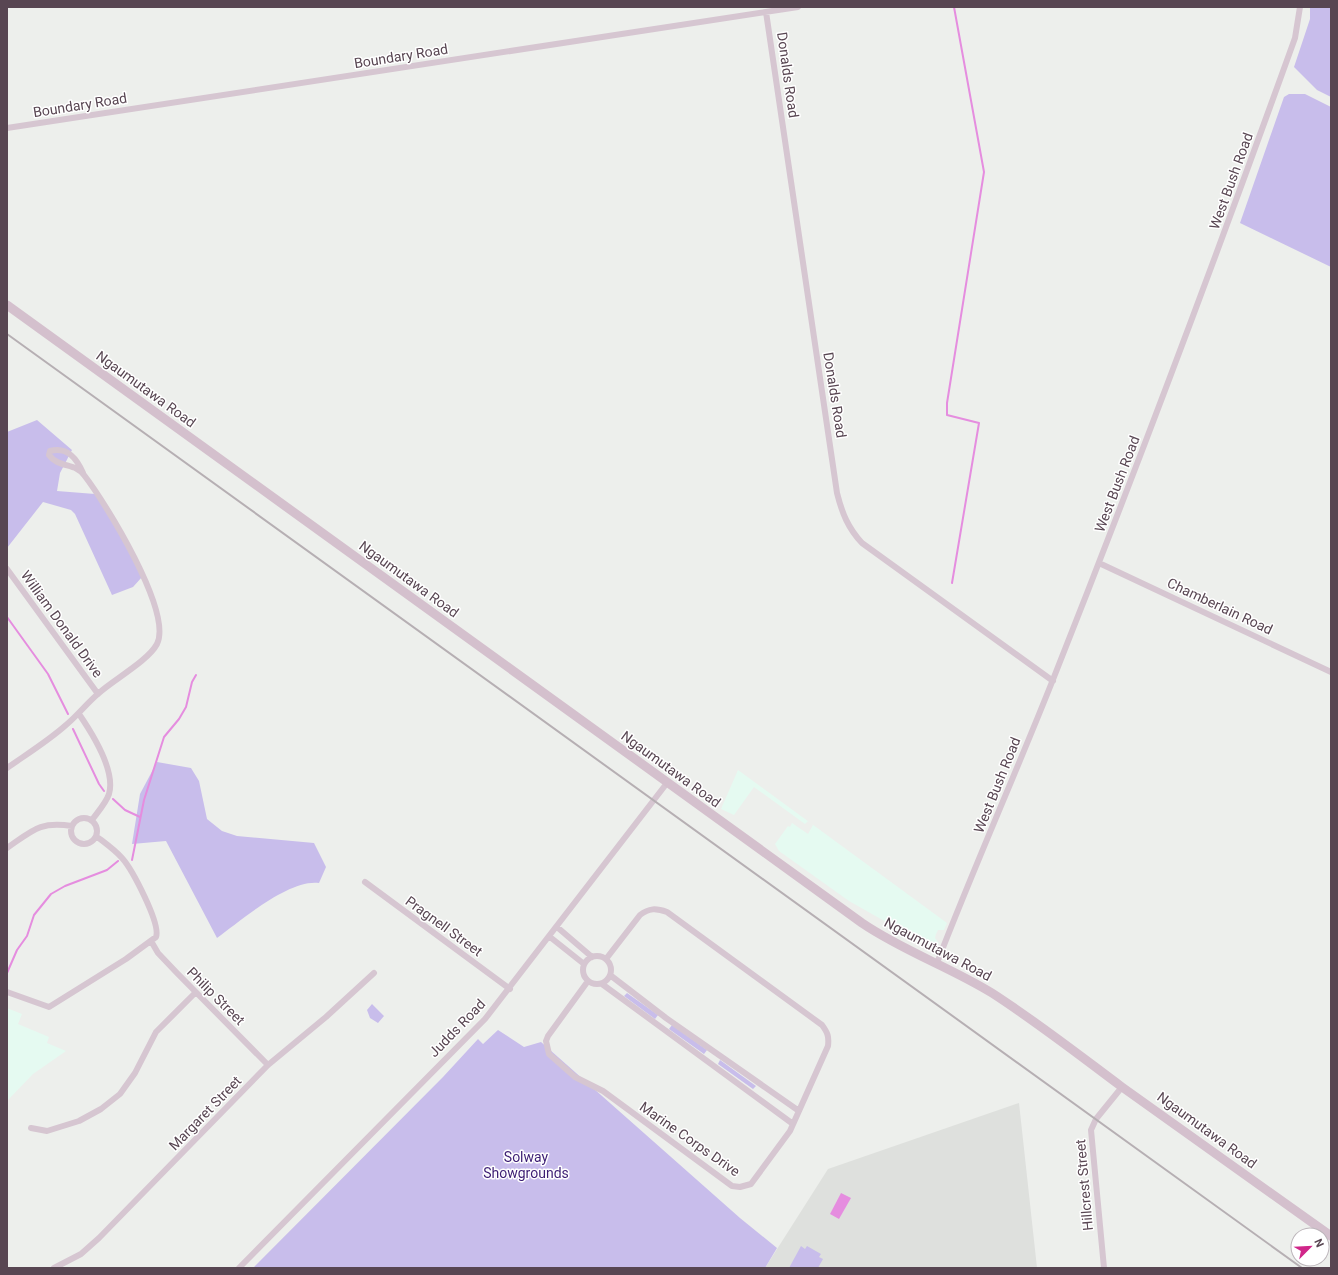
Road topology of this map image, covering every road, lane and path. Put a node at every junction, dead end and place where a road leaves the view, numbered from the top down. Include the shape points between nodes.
1 (798, 7) edge
2 (1300, 7) edge
3 (766, 12) junction
4 (7, 128) edge
5 (7, 305) edge
6 (83, 473) junction
7 (1100, 563) junction
8 (7, 569) edge
9 (1331, 672) edge
10 (1053, 681) junction
11 (98, 694) junction
12 (78, 714) junction
13 (7, 768) edge
14 (667, 783) junction
15 (92, 820) junction
16 (72, 826) junction
17 (96, 836) junction
18 (7, 848) edge
19 (365, 882) dead end
20 (557, 927) junction
21 (550, 937) junction
22 (151, 941) junction
23 (592, 957) junction
24 (606, 959) junction
25 (937, 963) junction
26 (584, 964) junction
27 (374, 973) dead end
28 (610, 975) junction
29 (588, 981) junction
30 (602, 984) junction
31 (510, 989) junction
32 (7, 992) edge
33 (195, 993) junction
34 (666, 1018) junction
35 (660, 1027) junction
36 (715, 1053) junction
37 (708, 1062) junction
38 (268, 1065) junction
39 (1122, 1087) junction
40 (764, 1088) junction
41 (758, 1097) junction
42 (798, 1111) junction
43 (793, 1124) junction
44 (31, 1128) dead end
45 (1331, 1236) edge
46 (54, 1268) edge
47 (240, 1268) edge
48 (1104, 1268) edge

1 - 3 street, Boundary Road
2 - 7 street, West Bush Road via 1295,38 1231,216
3 - 4 street, Boundary Road
3 - 10 street, Donalds Road via 842,514 850,531 862,543
5 - 14 main road, Ngaumutawa Road
6 - 6 street via 54,462 49,455 50,451 65,451 73,455
6 - 11 street via 130,550 149,591 160,634 157,645 150,654
7 - 9 street, Chamberlain Road
7 - 10 street, West Bush Road
8 - 11 street, William Donald Drive
10 - 25 street, West Bush Road
11 - 12 street
12 - 13 street via 46,741
12 - 15 street via 92,733 110,779 109,794
14 - 20 street, Judds Road
14 - 25 main road, Ngaumutawa Road via 862,923 890,941
15 - 16 street via 81,819
15 - 17 street via 97,827
16 - 17 street via 72,835 78,842 86,844
16 - 18 street via 42,825
17 - 22 street via 121,856 134,876 157,927 156,937
19 - 31 street, Pragnell Street
20 - 21 street, Judds Road
20 - 23 street
21 - 26 street
21 - 31 street, Judds Road
22 - 32 street via 89,983 49,1006
22 - 33 street, Philip Street via 158,953
23 - 24 street
23 - 26 street
24 - 28 street via 611,968
24 - 42 street, Marine Corps Drive via 640,915 645,911 658,909 667,912 822,1025 829,1038 828,1046
25 - 39 main road, Ngaumutawa Road via 992,993
26 - 29 street via 583,973
27 - 38 street, Margaret Street
28 - 30 street
28 - 34 street
29 - 30 street
29 - 43 street, Marine Corps Drive via 546,1041 549,1054 575,1077 603,1091 732,1186 750,1184 784,1140
30 - 35 street
31 - 47 street, Judds Road via 476,1028
33 - 38 street, Philip Street
33 - 44 street via 156,1032 135,1073 120,1094 101,1109 79,1120 47,1131
34 - 35 street
34 - 36 street
35 - 37 street
36 - 37 street
36 - 40 street
37 - 41 street
38 - 46 street, Margaret Street via 99,1238 81,1254
39 - 45 main road, Ngaumutawa Road
39 - 48 street, Hillcrest Street via 1091,1130
40 - 41 street
40 - 42 street
41 - 43 street
42 - 43 street, Marine Corps Drive

